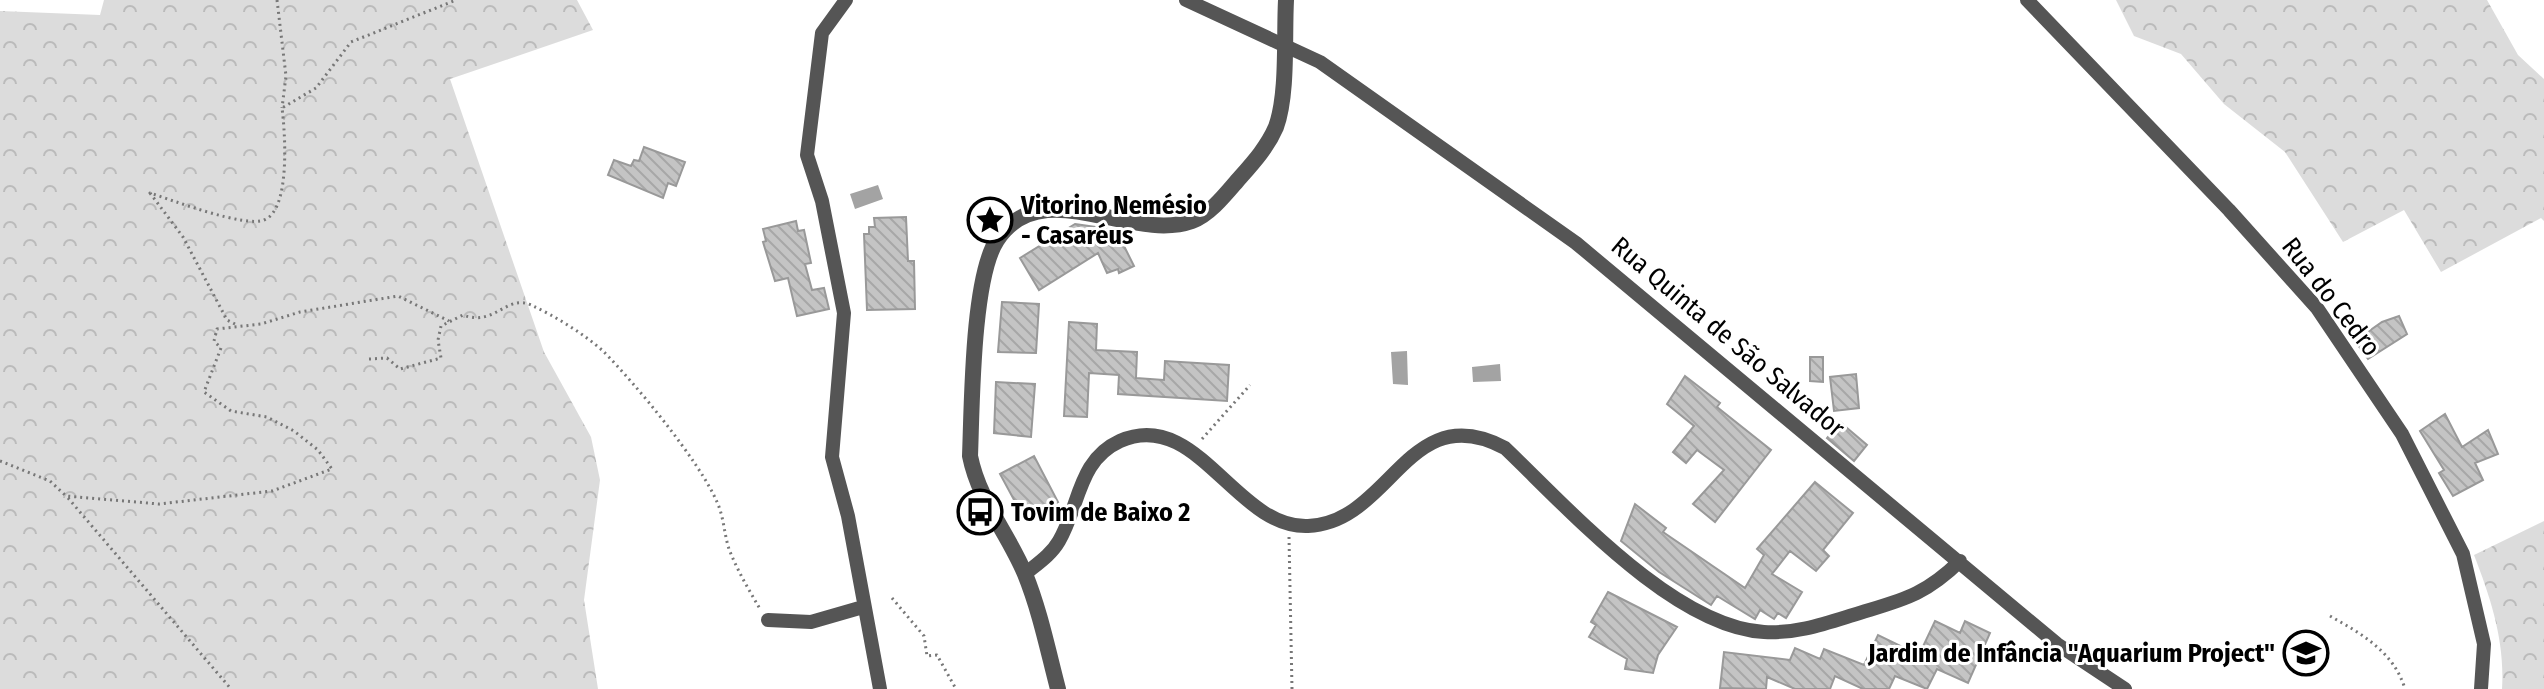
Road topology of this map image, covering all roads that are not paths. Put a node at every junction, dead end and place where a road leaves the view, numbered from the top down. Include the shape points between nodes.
1 (846, 0) edge
2 (1186, 0) edge
3 (1286, 0) edge
4 (2027, 0) edge
5 (1283, 46) junction
6 (1960, 561) junction
7 (1025, 574) junction
8 (863, 607) junction
9 (768, 620) road end
10 (880, 689) edge
11 (1058, 689) edge
12 (2125, 689) edge
13 (2481, 689) edge

1 - 8 street via 822,33 807,155 822,201 844,313 832,457
2 - 5 street, Rua Quinta de São Salvador
3 - 5 street
4 - 13 street, Rua do Cedro via 2317,308 2402,434 2463,554 2484,644
5 - 6 street, Rua Quinta de São Salvador via 1320,62 1576,243
5 - 7 street via 1276,126 1264,151 1210,209 1195,220 1164,227 1064,209 1046,211 1011,225 983,268 970,456 987,507
6 - 7 street via 1920,594 1816,626 1761,632 1702,614 1625,562 1505,448 1482,435 1439,438 1336,520 1293,526 1257,508 1180,444 1141,435 1102,451 1089,465 1059,541
6 - 12 street, Rua Quinta de São Salvador via 2057,644
7 - 11 street
8 - 9 street via 811,622
8 - 10 street

